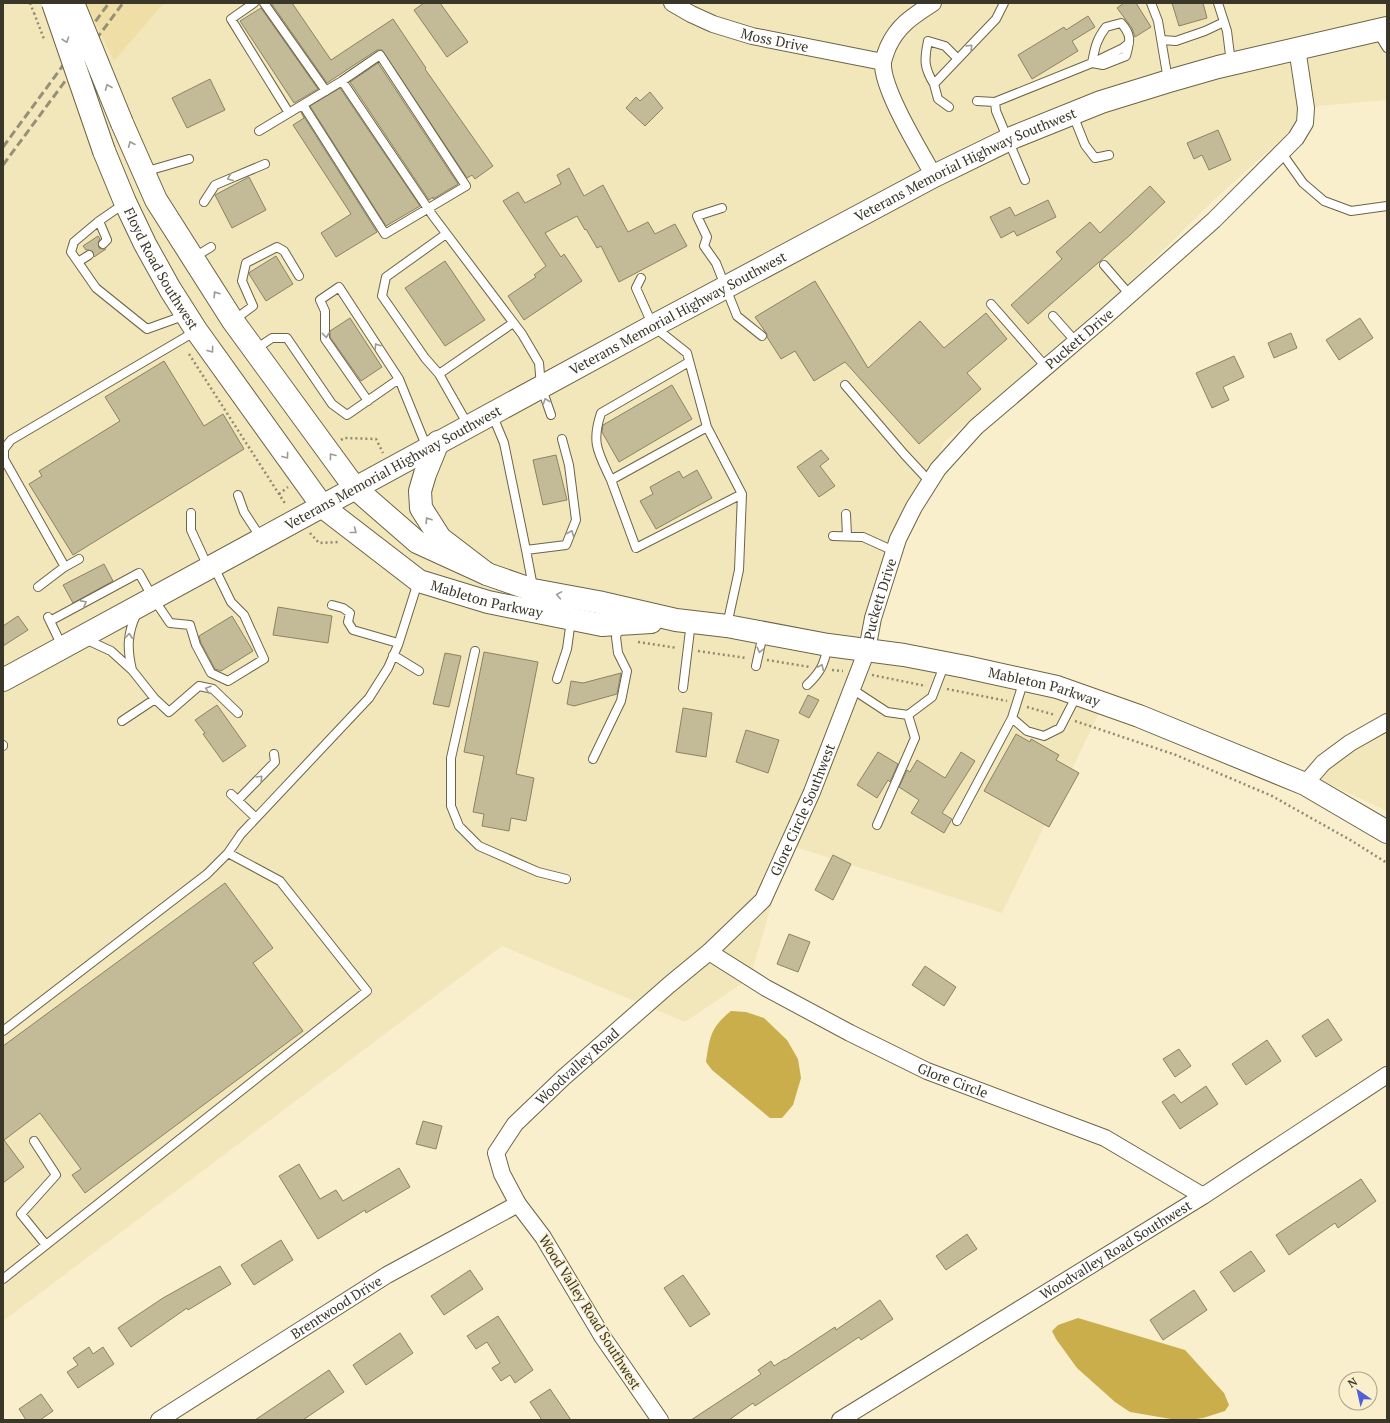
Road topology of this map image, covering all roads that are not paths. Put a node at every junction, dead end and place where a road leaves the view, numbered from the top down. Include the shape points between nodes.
1 (73, 3) edge
2 (254, 3) edge
3 (264, 3) edge
4 (672, 3) edge
5 (933, 3) edge
6 (1004, 3) edge
7 (1151, 3) edge
8 (1218, 3) edge
9 (44, 8) edge
10 (1224, 22) junction
11 (1383, 36) edge
12 (1162, 40) junction
13 (1298, 48) junction
14 (958, 59) junction
15 (883, 62) junction
16 (1092, 64) junction
17 (1232, 64) junction
18 (342, 81) junction
19 (1169, 81) junction
20 (934, 84) junction
21 (326, 91) junction
22 (977, 101) dead end
23 (995, 102) junction
24 (303, 105) junction
25 (949, 107) dead end
26 (290, 113) junction
27 (1073, 114) junction
28 (259, 131) dead end
29 (1009, 140) junction
30 (1281, 152) junction
31 (1109, 155) dead end
32 (190, 159) dead end
33 (265, 164) dead end
34 (143, 173) junction
35 (934, 176) junction
36 (1026, 180) dead end
37 (125, 202) junction
38 (204, 202) dead end
39 (1387, 206) edge
40 (722, 208) dead end
41 (428, 209) junction
42 (99, 221) junction
43 (446, 234) junction
44 (103, 244) dead end
45 (89, 255) dead end
46 (78, 262) junction
47 (1104, 265) dead end
48 (299, 276) dead end
49 (641, 278) dead end
50 (726, 286) junction
51 (1130, 295) junction
52 (992, 304) dead end
53 (1053, 316) dead end
54 (233, 321) junction
55 (191, 322) junction
56 (513, 323) junction
57 (653, 326) junction
58 (762, 336) dead end
59 (1076, 342) junction
60 (255, 350) junction
61 (689, 362) junction
62 (1046, 367) junction
63 (439, 374) junction
64 (398, 379) junction
65 (845, 385) dead end
66 (541, 386) junction
67 (368, 401) junction
68 (491, 413) junction
69 (551, 416) dead end
70 (468, 426) junction
71 (707, 427) junction
72 (562, 439) dead end
73 (433, 445) junction
74 (611, 480) junction
75 (930, 482) junction
76 (355, 488) junction
77 (742, 494) junction
78 (238, 495) dead end
79 (323, 507) junction
80 (191, 513) dead end
81 (846, 514) dead end
82 (833, 536) dead end
83 (847, 536) junction
84 (262, 539) junction
85 (526, 550) junction
86 (894, 551) junction
87 (79, 559) dead end
88 (211, 566) junction
89 (65, 567) junction
90 (487, 574) junction
91 (419, 581) junction
92 (38, 587) dead end
93 (533, 590) junction
94 (147, 601) junction
95 (332, 605) dead end
96 (571, 619) junction
97 (683, 621) junction
98 (621, 623) junction
99 (727, 626) junction
100 (764, 634) junction
101 (81, 638) junction
102 (398, 643) junction
103 (828, 645) junction
104 (63, 648) junction
105 (867, 650) junction
106 (475, 651) dead end
107 (393, 655) junction
108 (945, 662) junction
109 (756, 666) dead end
110 (132, 670) junction
111 (419, 670) dead end
112 (557, 679) dead end
113 (1024, 679) junction
114 (3, 681) edge
115 (807, 685) dead end
116 (683, 688) dead end
117 (852, 689) junction
118 (1077, 694) junction
119 (155, 699) junction
120 (238, 713) dead end
121 (908, 715) junction
122 (1012, 718) junction
123 (122, 721) dead end
124 (1387, 722) edge
125 (274, 754) dead end
126 (593, 759) dead end
127 (1305, 784) junction
128 (231, 794) dead end
129 (238, 800) junction
130 (256, 818) junction
131 (957, 821) dead end
132 (878, 825) dead end
133 (1387, 832) edge
134 (228, 853) junction
135 (566, 879) dead end
136 (709, 952) junction
137 (3, 1031) edge
138 (1387, 1075) edge
139 (34, 1141) dead end
140 (1203, 1196) junction
141 (518, 1204) junction
142 (46, 1245) junction
143 (3, 1279) edge
144 (159, 1420) edge
145 (660, 1420) edge
146 (840, 1420) edge

34 -> 1 main road, Floyd Road Southwest, bridge
2 - 26 lane via 230,19
3 - 21 lane
4 - 15 street, Moss Drive via 713,24 752,36
5 - 15 street via 900,27
14 -> 6 lane via 996,19
7 - 12 lane
8 - 10 lane
9 -> 37 main road, Floyd Road Southwest, bridge
10 - 12 lane via 1176,41
10 - 17 lane
11 - 13 main road, Veterans Memorial Highway Southwest
12 - 19 lane
13 - 17 main road, Veterans Memorial Highway Southwest
13 - 30 street, Puckett Drive via 1305,100 1305,123 1296,138
14 - 20 lane
14 - 20 lane via 945,46 928,42 924,57 927,72
15 - 35 street via 890,92
16 - 16 lane via 1095,45 1100,35 1106,27 1121,23 1129,35 1126,56 1103,65
16 - 23 lane
17 - 19 main road, Veterans Memorial Highway Southwest
18 - 21 lane
18 - 41 lane
18 - 41 lane via 380,55 466,186
19 - 27 main road, Veterans Memorial Highway Southwest via 1101,102
20 - 25 lane via 938,99
21 - 24 lane
22 - 23 lane
23 - 29 lane via 996,111
24 - 26 lane
24 - 41 lane via 385,234
26 - 28 lane
27 - 29 main road, Veterans Memorial Highway Southwest
27 - 31 lane via 1085,146 1095,158
29 - 35 main road, Veterans Memorial Highway Southwest
29 - 36 lane
30 - 39 lane via 1303,183 1324,201 1351,211
30 - 51 street, Puckett Drive via 1214,220
32 - 34 lane
33 -> 38 lane via 215,185
54 -> 34 main road, Floyd Road Southwest via 202,253 156,200
35 - 50 main road, Veterans Memorial Highway Southwest
37 - 42 lane
37 - 55 main road, Floyd Road Southwest via 145,244
40 - 50 lane via 697,216 707,237 704,246 716,263
41 - 43 lane
42 - 44 lane via 107,240
42 - 46 lane via 74,242 71,252
43 - 56 lane
43 - 63 lane via 386,277 382,296
45 - 46 lane
46 - 55 lane via 96,288 147,328
47 - 51 lane
48 - 54 lane via 284,251 277,248 246,263 242,281 253,306
49 - 57 lane via 636,288
50 - 57 main road, Veterans Memorial Highway Southwest
50 - 58 lane via 737,316
51 - 59 street, Puckett Drive
52 - 62 lane
53 - 59 lane
54 - 60 main road, Floyd Road Southwest
55 -> 79 main road, Floyd Road Southwest
55 - 89 lane via 11,440 4,449 4,459
56 - 63 lane
56 - 66 lane via 539,363
57 - 61 lane via 687,353
57 - 66 main road, Veterans Memorial Highway Southwest
59 - 62 street, Puckett Drive
60 - 67 lane via 272,338 287,338 332,404 347,415
76 -> 60 main road, Floyd Road Southwest
61 - 71 lane
61 - 74 lane via 601,412 596,427 596,449
62 - 75 street, Puckett Drive via 976,427 938,469
63 - 70 lane
64 - 67 lane
64 -> 67 lane via 340,287 320,300 325,311 325,339
64 - 73 lane
65 - 75 lane
66 - 68 main road, Veterans Memorial Highway Southwest
69 -> 66 lane
68 - 70 main road, Veterans Memorial Highway Southwest
68 - 85 lane via 504,443
70 - 73 main road, Veterans Memorial Highway Southwest
71 - 74 lane
71 - 77 lane
85 -> 72 lane via 566,545 576,520 569,465
73 - 76 main road, Veterans Memorial Highway Southwest
90 -> 73 main road via 440,538 421,508 420,491
74 - 77 lane via 636,548
75 - 86 street, Puckett Drive via 914,507
76 - 79 main road, Veterans Memorial Highway Southwest
76 - 90 main road, Mableton Parkway via 417,542
77 - 99 lane via 739,570
78 - 84 lane via 244,512
79 - 84 main road, Veterans Memorial Highway Southwest
79 -> 91 main road, Mableton Parkway
80 - 88 lane via 191,530
81 - 83 lane
82 - 83 lane
83 - 86 lane via 863,537
84 - 88 main road, Veterans Memorial Highway Southwest
85 - 93 lane
86 - 105 street, Puckett Drive via 873,618
87 - 89 lane
88 - 94 main road, Veterans Memorial Highway Southwest
88 - 94 lane via 231,602 244,615 264,659 228,681 211,673 196,645 190,625 170,623
89 - 92 lane
90 - 93 main road, Mableton Parkway
91 - 96 main road, Mableton Parkway via 488,602
91 - 102 lane
97 -> 93 main road, Mableton Parkway
94 - 101 main road, Veterans Memorial Highway Southwest
104 -> 94 lane via 49,619 139,573
110 -> 94 lane via 128,652 130,626
95 - 102 lane via 350,613 348,622 353,630
96 - 98 main road, Mableton Parkway via 602,625
96 - 112 lane via 567,649
97 - 98 main road, Mableton Parkway
97 - 99 main road, Mableton Parkway
97 - 116 lane
98 - 126 lane via 616,637 618,653 627,671 621,701
99 - 100 main road, Mableton Parkway
100 - 103 main road, Mableton Parkway
100 -> 109 lane
101 - 104 main road, Veterans Memorial Highway Southwest
101 - 110 lane via 111,651
102 - 107 lane
103 - 105 main road, Mableton Parkway
115 -> 103 lane via 823,664
104 - 114 main road, Veterans Memorial Highway Southwest
105 - 108 main road, Mableton Parkway
105 - 117 street, Glore Circle Southwest
106 - 135 lane via 450,758 451,806 459,826 479,846 538,872
107 - 111 lane
107 - 130 lane via 369,698
108 - 113 main road, Mableton Parkway
108 - 121 lane via 932,697
110 - 119 lane
113 - 118 main road, Mableton Parkway
113 - 122 lane
117 - 121 lane via 887,712
117 - 136 street, Glore Circle Southwest via 812,792 763,900
118 - 122 lane via 1060,728 1044,736 1027,731
118 - 127 main road, Mableton Parkway via 1139,716
120 -> 119 lane via 213,689 199,686 169,712
119 - 123 lane
121 - 132 lane via 915,738
122 - 131 lane
124 - 127 street via 1350,743 1323,763
129 -> 125 lane via 275,762
127 - 133 main road, Mableton Parkway
128 - 129 lane
129 - 130 lane
130 - 134 lane
134 - 137 lane via 207,874
134 - 142 lane via 280,881 367,991
136 - 140 street, Glore Circle via 766,988 850,1034 927,1072 1105,1138
136 - 141 street, Woodvalley Road via 563,1078 515,1124 496,1153 502,1174
138 - 140 street, Woodvalley Road Southwest
139 - 142 lane via 56,1174 20,1214
140 - 146 street, Woodvalley Road Southwest
141 - 144 street, Brentwood Drive via 387,1275
141 - 145 street, Wood Valley Road Southwest via 543,1237 602,1336
142 - 143 lane

